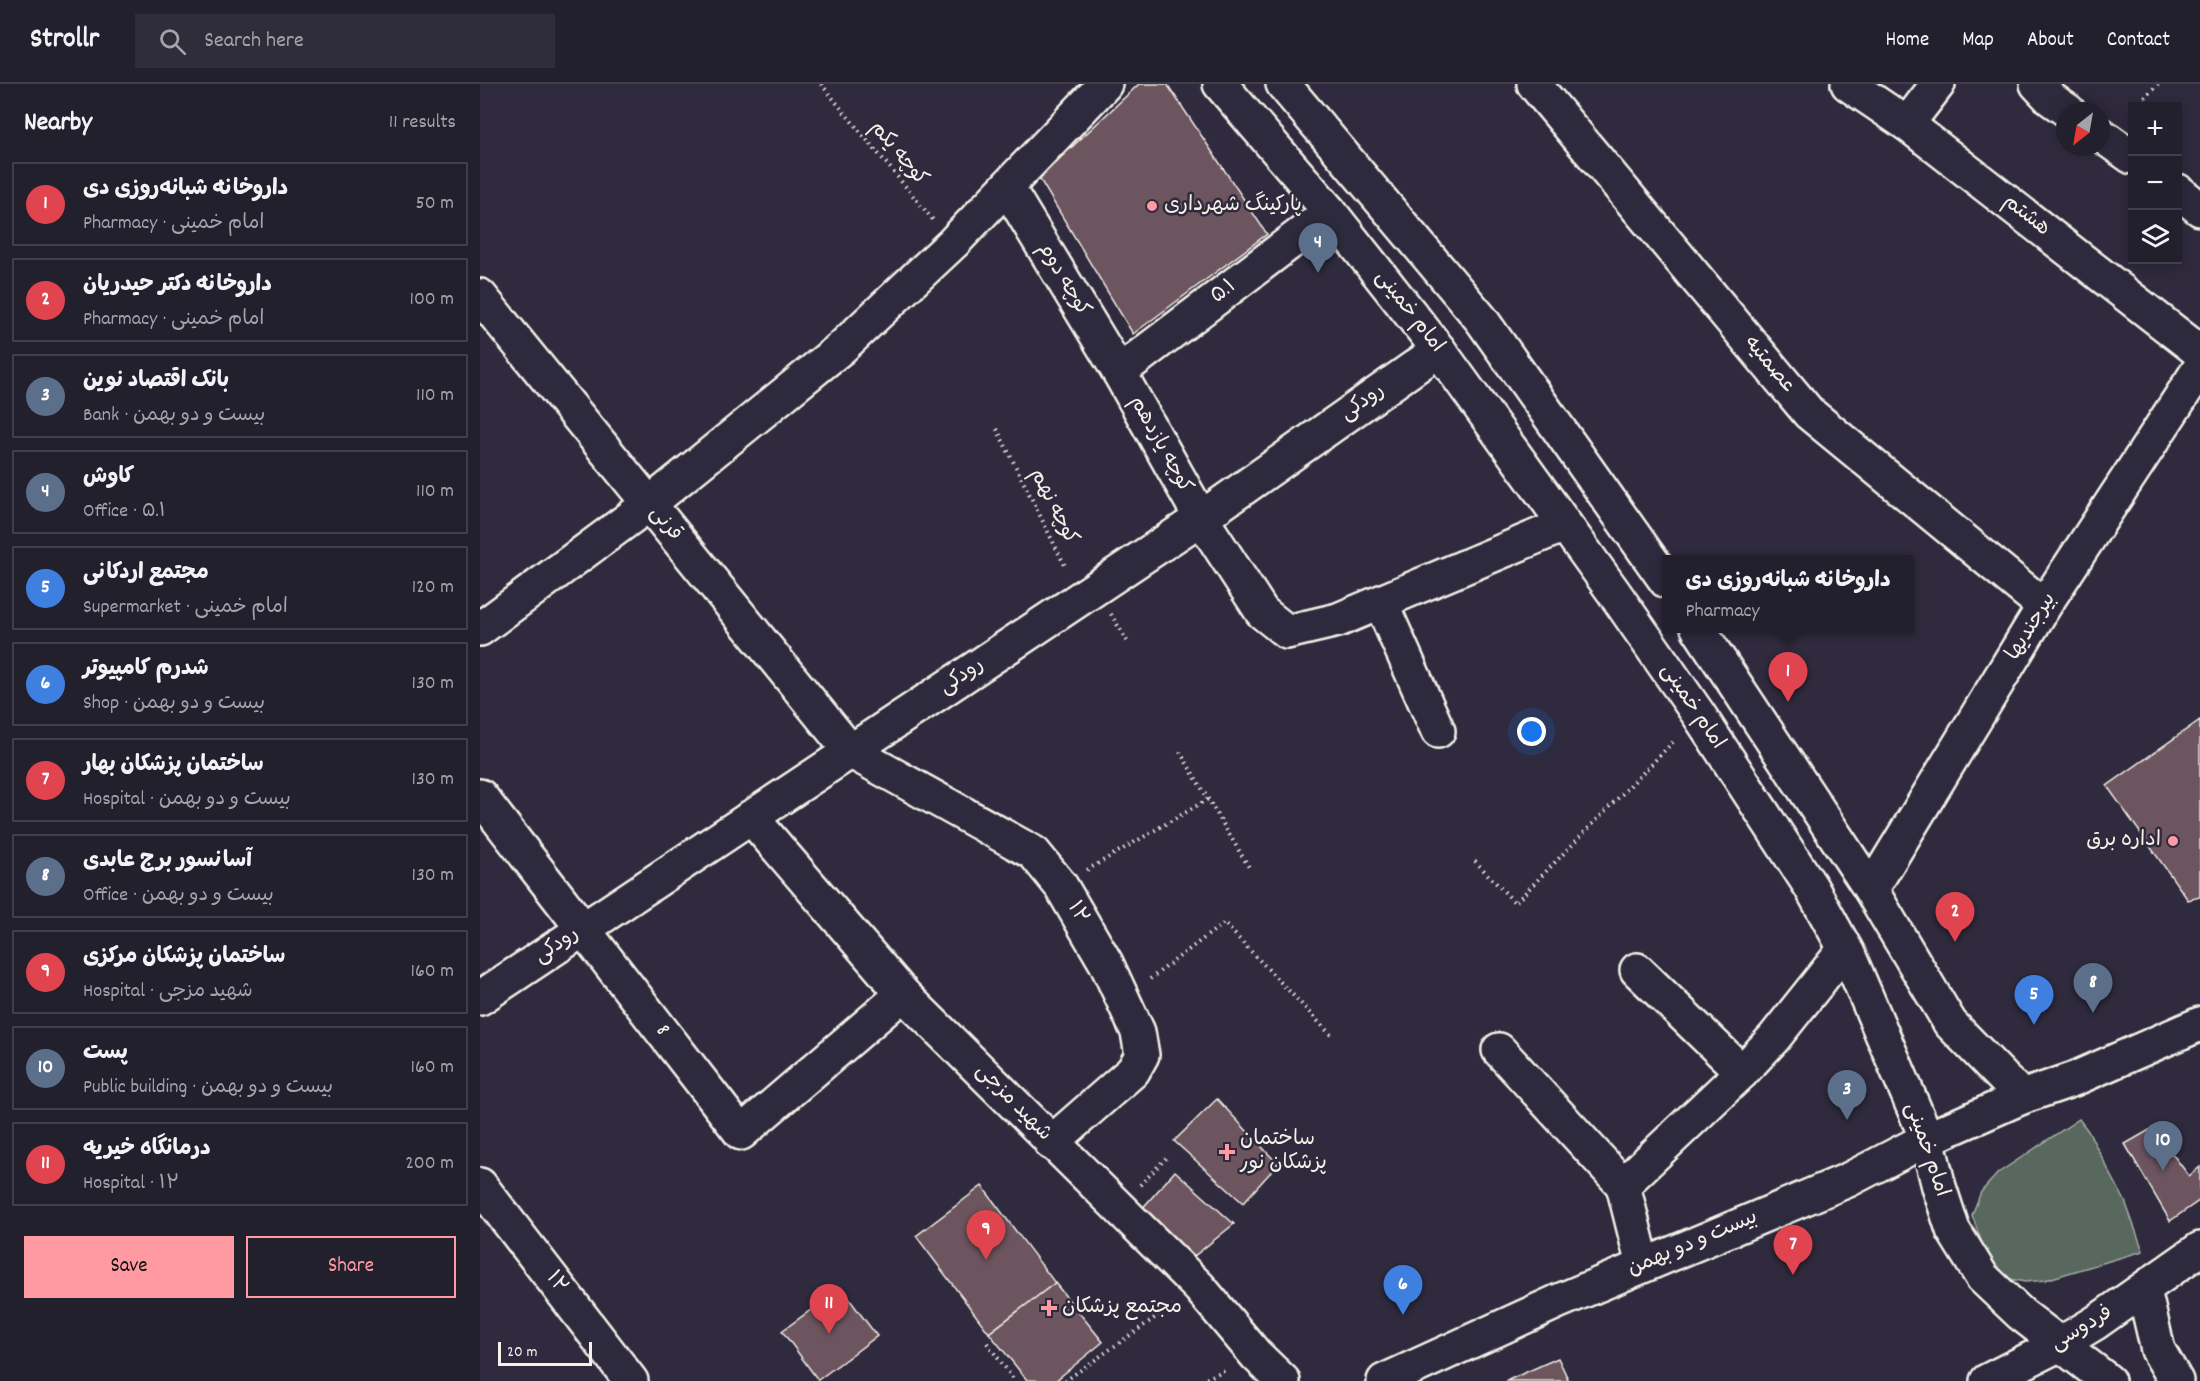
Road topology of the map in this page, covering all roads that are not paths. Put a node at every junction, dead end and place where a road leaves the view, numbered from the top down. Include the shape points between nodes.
1 (1105, 84) edge
2 (1220, 84) edge
3 (1283, 84) edge
4 (1534, 84) edge
5 (1848, 84) edge
6 (1938, 84) edge
7 (2037, 84) edge
8 (2056, 103) edge
9 (1907, 124) junction
10 (2110, 141) edge
11 (2132, 156) edge
12 (1006, 187) junction
13 (2182, 194) edge
14 (2200, 209) edge
15 (1330, 212) junction
16 (480, 296) edge
17 (1439, 350) junction
18 (2200, 351) edge
19 (2200, 368) edge
20 (1119, 372) junction
21 (650, 504) junction
22 (1201, 518) junction
23 (1564, 525) junction
24 (1662, 575) edge
25 (1381, 603) junction
26 (2044, 606) junction
27 (480, 629) edge
28 (1701, 633) edge
29 (1438, 731) dead end
30 (850, 751) junction
31 (480, 796) edge
32 (751, 817) junction
33 (1871, 890) junction
34 (584, 928) junction
35 (1845, 949) junction
36 (1637, 970) dead end
37 (903, 994) junction
38 (480, 998) edge
39 (2200, 1024) edge
40 (1499, 1050) dead end
41 (1742, 1072) junction
42 (2022, 1098) junction
43 (1927, 1139) junction
44 (1051, 1143) junction
45 (480, 1185) edge
46 (1623, 1185) junction
47 (2200, 1249) edge
48 (1642, 1265) junction
49 (2144, 1290) junction
50 (2060, 1344) junction
51 (631, 1381) edge
52 (1283, 1381) edge
53 (1384, 1381) edge
54 (1987, 1381) edge
55 (2108, 1381) edge
56 (2176, 1381) edge

1 - 12 street
2 - 15 street, امام خمینی
3 - 24 street via 1481,319
4 - 26 street, عصمتیه via 1809,413
5 - 9 street, هشتم
6 - 9 street
7 - 8 street
9 - 18 street, هشتم
10 - 11 street
12 - 20 street, کوچه دوم
12 - 21 street via 953,243 841,348
13 - 14 street
15 - 17 street, امام خمینی
15 - 20 street, ۵.۱
16 - 21 street, قرنی
17 - 22 street, رودکی
17 - 23 street, امام خمینی
19 - 26 street, بیرجندیها
20 - 22 street, کوچه یازدهم
21 - 27 street
21 - 30 street, قرنی
22 - 25 street, کوچه یازدهم via 1262,612 1287,632 1338,620
22 - 30 street, رودکی
23 - 25 street
23 - 35 street, امام خمینی via 1699,715 1811,887
25 - 29 street
26 - 33 street, بیرجندیها
28 - 33 street
30 - 32 street, رودکی
30 - 44 street, ۱۲ via 1034,853 1061,886 1106,963 1138,1032 1142,1055 1133,1071
31 - 34 street, 8
32 - 34 street, رودکی
32 - 37 street, شهید مزجی
33 - 42 street via 1950,1023
34 - 37 street, 8 via 741,1133
34 - 38 street, رودکی
35 - 41 street
35 - 43 street, امام خمینی
36 - 41 street
37 - 44 street, شهید مزجی
39 - 42 street, بیست و دو بهمن
40 - 46 street
41 - 46 street
42 - 43 street, بیست و دو بهمن
43 - 48 street, بیست و دو بهمن via 1848,1180
43 - 50 street, امام خمینی via 1953,1230 1982,1277
44 - 52 street, شهید مزجی via 1198,1287
45 - 51 street, ۱۲
46 - 48 street
47 - 49 street
48 - 53 street, بیست و دو بهمن
49 - 50 street, فردوسی
49 - 56 street via 2158,1350
50 - 54 street, فردوسی
50 - 55 street, امام خمینی

